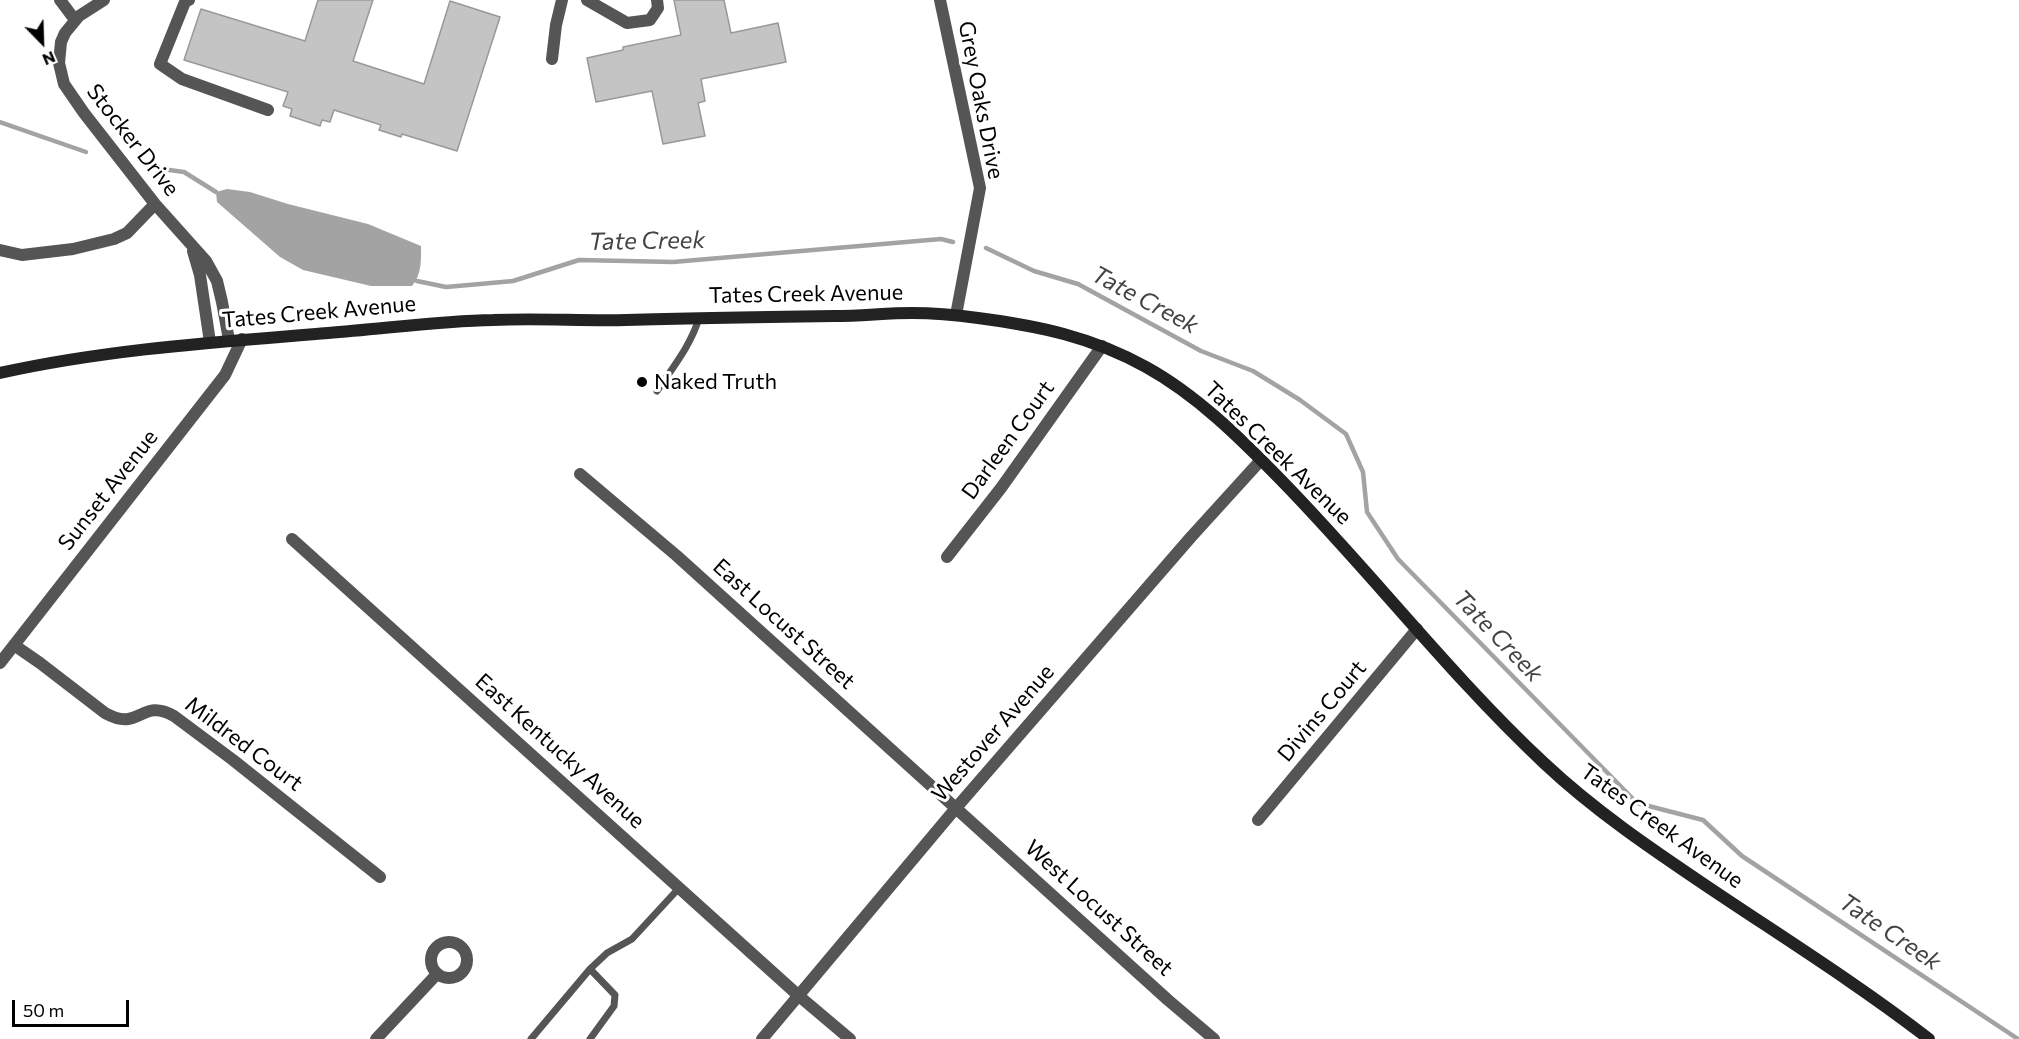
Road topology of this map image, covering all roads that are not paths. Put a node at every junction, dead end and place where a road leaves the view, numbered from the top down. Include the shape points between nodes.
1 (60, 0) edge
2 (104, 0) edge
3 (189, 0) edge
4 (562, 0) edge
5 (587, 0) edge
6 (657, 0) edge
7 (940, 0) edge
8 (75, 20) junction
9 (552, 59) dead end
10 (268, 110) dead end
11 (155, 204) junction
12 (192, 247) junction
13 (0, 250) edge
14 (956, 315) junction
15 (699, 318) junction
16 (242, 339) junction
17 (228, 340) junction
18 (210, 342) junction
19 (1102, 346) junction
20 (0, 373) edge
21 (657, 391) dead end
22 (1261, 460) junction
23 (580, 474) dead end
24 (292, 539) dead end
25 (947, 557) dead end
26 (1418, 629) junction
27 (14, 645) junction
28 (0, 663) edge
29 (956, 808) junction
30 (1258, 820) dead end
31 (380, 878) dead end
32 (680, 887) junction
33 (590, 969) junction
34 (437, 974) dead end
35 (799, 996) junction
36 (376, 1039) edge
37 (531, 1039) edge
38 (590, 1039) edge
39 (762, 1039) edge
40 (850, 1039) edge
41 (1214, 1039) edge
42 (1929, 1039) edge

1 - 8 street
2 - 8 street, Stocker Drive
3 - 10 street via 160,64 182,80
4 - 9 street
5 - 6 street via 627,23 650,20 658,8
7 - 14 street, Grey Oaks Drive via 980,188
8 - 11 street, Stocker Drive via 61,42 59,63 64,84
11 - 12 street, Stocker Drive
11 - 13 street via 127,232 114,239 22,255
12 - 17 street, Stocker Drive via 217,281
12 - 18 street, Stocker Drive
14 - 15 main road, Tates Creek Avenue
14 - 19 main road, Tates Creek Avenue via 1044,328
15 - 16 main road, Tates Creek Avenue via 491,320
15 - 21 lane via 695,332
16 - 17 main road, Tates Creek Avenue
16 - 27 street, Sunset Avenue via 225,375
17 - 18 main road, Tates Creek Avenue
18 - 20 main road, Tates Creek Avenue via 72,359
19 - 22 main road, Tates Creek Avenue via 1152,370 1184,392
19 - 25 street, Darleen Court
22 - 26 main road, Tates Creek Avenue
22 - 29 street, Westover Avenue
23 - 29 street, East Locust Street via 677,556
24 - 32 street, East Kentucky Avenue
26 - 30 street, Divins Court
26 - 42 main road, Tates Creek Avenue via 1513,733 1597,809
27 - 28 street, Sunset Avenue
27 - 31 street, Mildred Court via 116,719 127,721 154,709 174,716
29 - 35 street, Westover Avenue
29 - 41 street, West Locust Street
32 - 33 lane via 632,939 607,953
32 - 35 street, East Kentucky Avenue
33 - 37 lane
33 - 38 lane via 615,995 614,1006
34 - 36 street
35 - 39 street, Westover Avenue
35 - 40 street, East Kentucky Avenue

